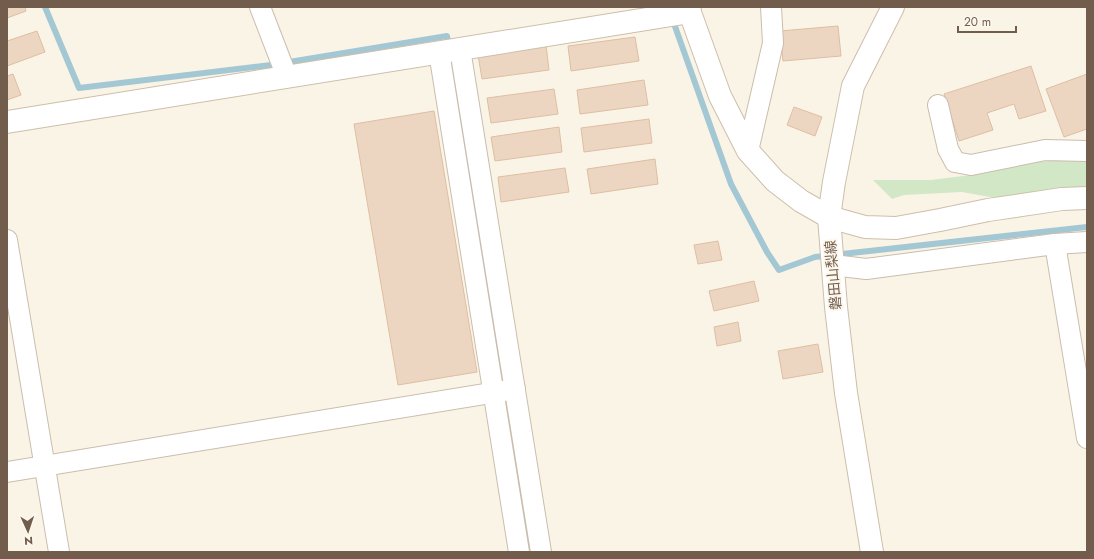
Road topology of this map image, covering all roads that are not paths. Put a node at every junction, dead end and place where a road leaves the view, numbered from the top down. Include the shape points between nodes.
1 (260, 7) edge
2 (771, 7) edge
3 (893, 7) edge
4 (689, 10) edge
5 (450, 51) junction
6 (287, 77) junction
7 (938, 105) dead end
8 (7, 122) edge
9 (748, 151) junction
10 (1087, 151) edge
11 (1087, 198) edge
12 (829, 217) junction
13 (7, 240) edge
14 (1087, 242) edge
15 (1055, 244) junction
16 (833, 265) junction
17 (515, 389) junction
18 (493, 392) junction
19 (1087, 438) edge
20 (45, 466) junction
21 (7, 472) edge
22 (59, 552) edge
23 (519, 552) edge
24 (541, 552) edge
25 (872, 552) edge

1 - 6 street
2 - 9 street via 773,43
3 - 12 street, 磐田山梨線 via 853,86
4 - 5 street
4 - 9 street via 720,96
5 - 6 street
5 - 17 street
5 - 18 street
6 - 8 street
7 - 10 street via 948,149 955,162 971,165 1045,150
9 - 12 street via 775,181 801,201
11 - 12 street via 988,210 896,228 865,227
12 - 16 street, 磐田山梨線
13 - 20 street
14 - 15 street
15 - 16 street via 866,269
15 - 19 street
16 - 25 street, 磐田山梨線 via 846,393
17 - 18 street
17 - 24 street
18 - 20 street
18 - 23 street
20 - 21 street
20 - 22 street

